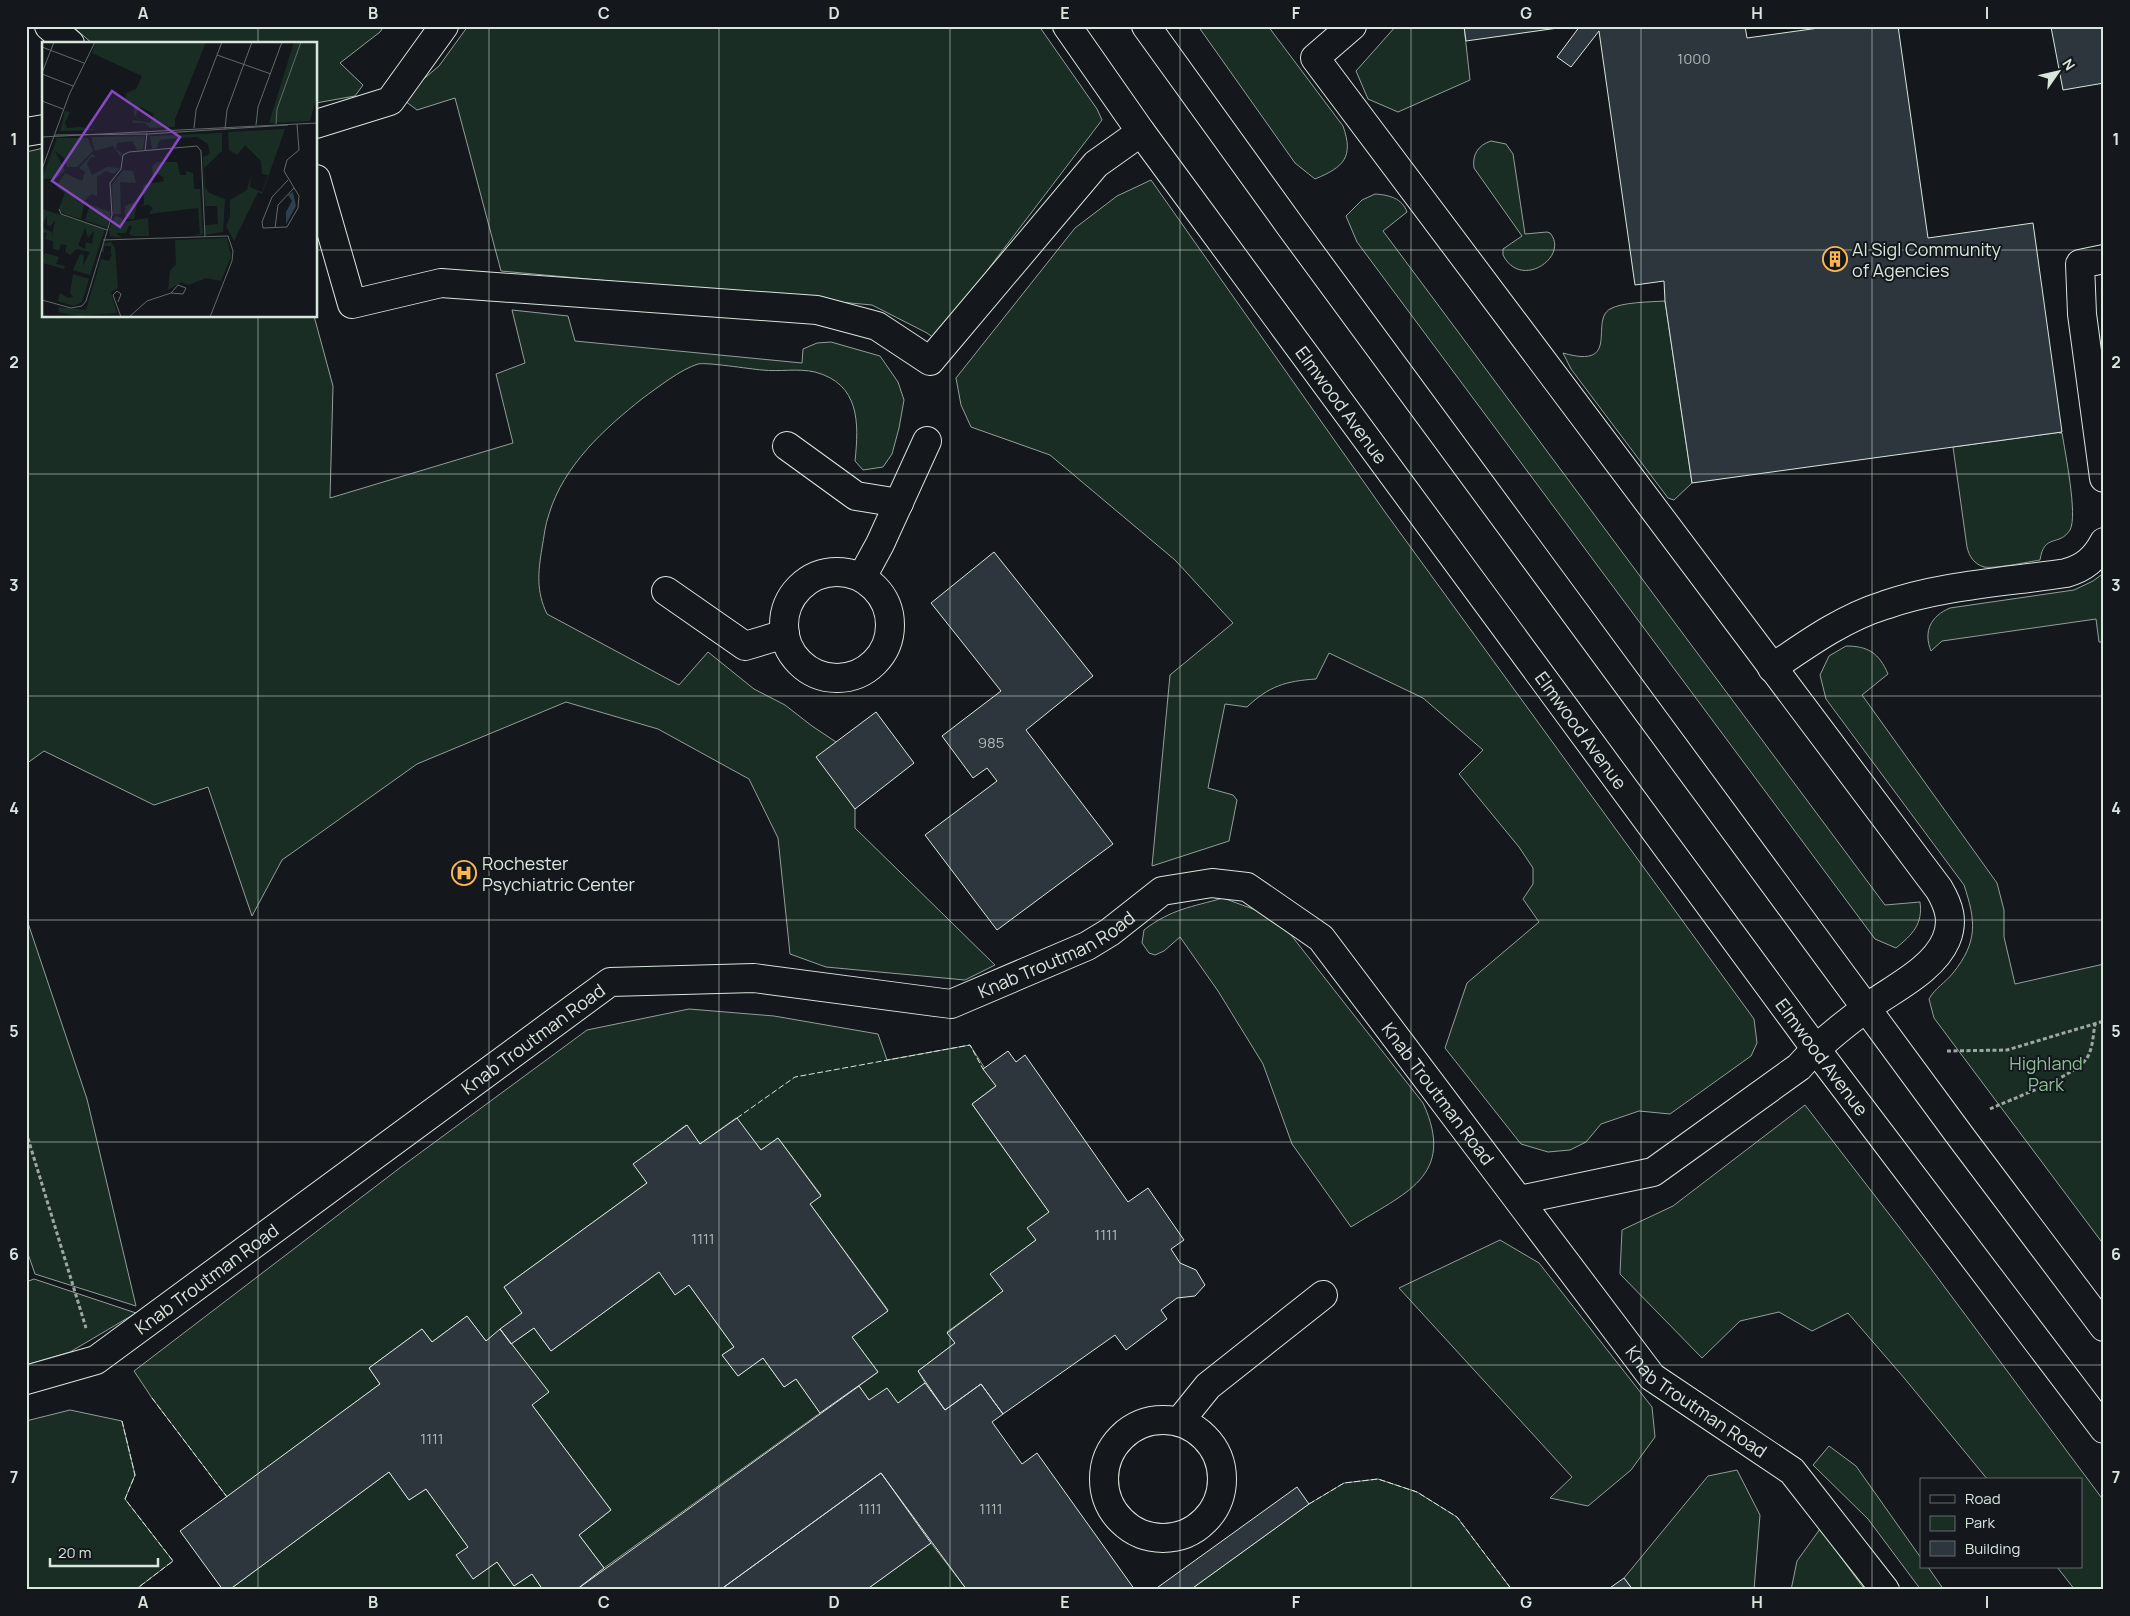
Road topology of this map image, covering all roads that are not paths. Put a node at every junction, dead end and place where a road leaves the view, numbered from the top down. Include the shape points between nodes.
1 (49, 26) edge
2 (444, 26) edge
3 (1067, 26) edge
4 (1146, 26) edge
5 (1352, 26) edge
6 (68, 42) edge
7 (318, 123) edge
8 (42, 129) edge
9 (26, 132) edge
10 (1141, 132) junction
11 (318, 186) edge
12 (2104, 259) edge
13 (927, 441) dead end
14 (786, 446) dead end
15 (2104, 478) edge
16 (899, 503) junction
17 (2104, 542) edge
18 (862, 578) junction
19 (666, 591) dead end
20 (785, 634) junction
21 (1772, 668) junction
22 (1867, 1008) junction
23 (1815, 1048) junction
24 (1519, 1200) junction
25 (1323, 1295) dead end
26 (2104, 1327) edge
27 (26, 1380) edge
28 (1179, 1422) junction
29 (2104, 1429) edge
30 (1885, 1590) edge

1 - 6 main road
2 - 7 main road via 390,101
3 - 10 main road, Elmwood Avenue
4 - 22 main road
5 - 21 main road via 1315,58
8 - 9 main road
10 - 11 main road via 1096,164 930,361 877,326 817,310 441,283 352,304
10 - 23 main road, Elmwood Avenue
12 - 15 main road via 2080,264 2082,314
13 - 16 main road
14 - 16 main road via 856,496
16 - 18 main road
17 - 21 main road via 2088,563 2066,574 1952,589 1883,605 1826,632
18 - 20 main road via 846,572 829,572 813,577 799,587 789,601 784,617
18 - 20 main road via 876,589 886,604 890,622 889,640 881,656 868,669 852,677 816,674 801,664 791,651
19 - 20 main road via 745,646
21 - 22 main road via 1939,889 1949,910 1950,928 1938,953 1917,973
22 - 23 main road
22 - 26 main road
23 - 24 main road via 1799,1067 1653,1172
23 - 29 main road, Elmwood Avenue
24 - 27 main road, Knab Troutman Road via 1322,938 1247,886 1212,883 1162,891 1087,946 951,1004 754,978 610,982 96,1360
24 - 30 main road, Knab Troutman Road via 1652,1377 1792,1471
25 - 28 main road via 1208,1386
28 - 28 main road via 1210,1442 1219,1460 1222,1480 1218,1500 1208,1517 1192,1530 1174,1537 1153,1537 1134,1530 1118,1518 1108,1500 1104,1482 1106,1464 1113,1446 1126,1432 1160,1420

